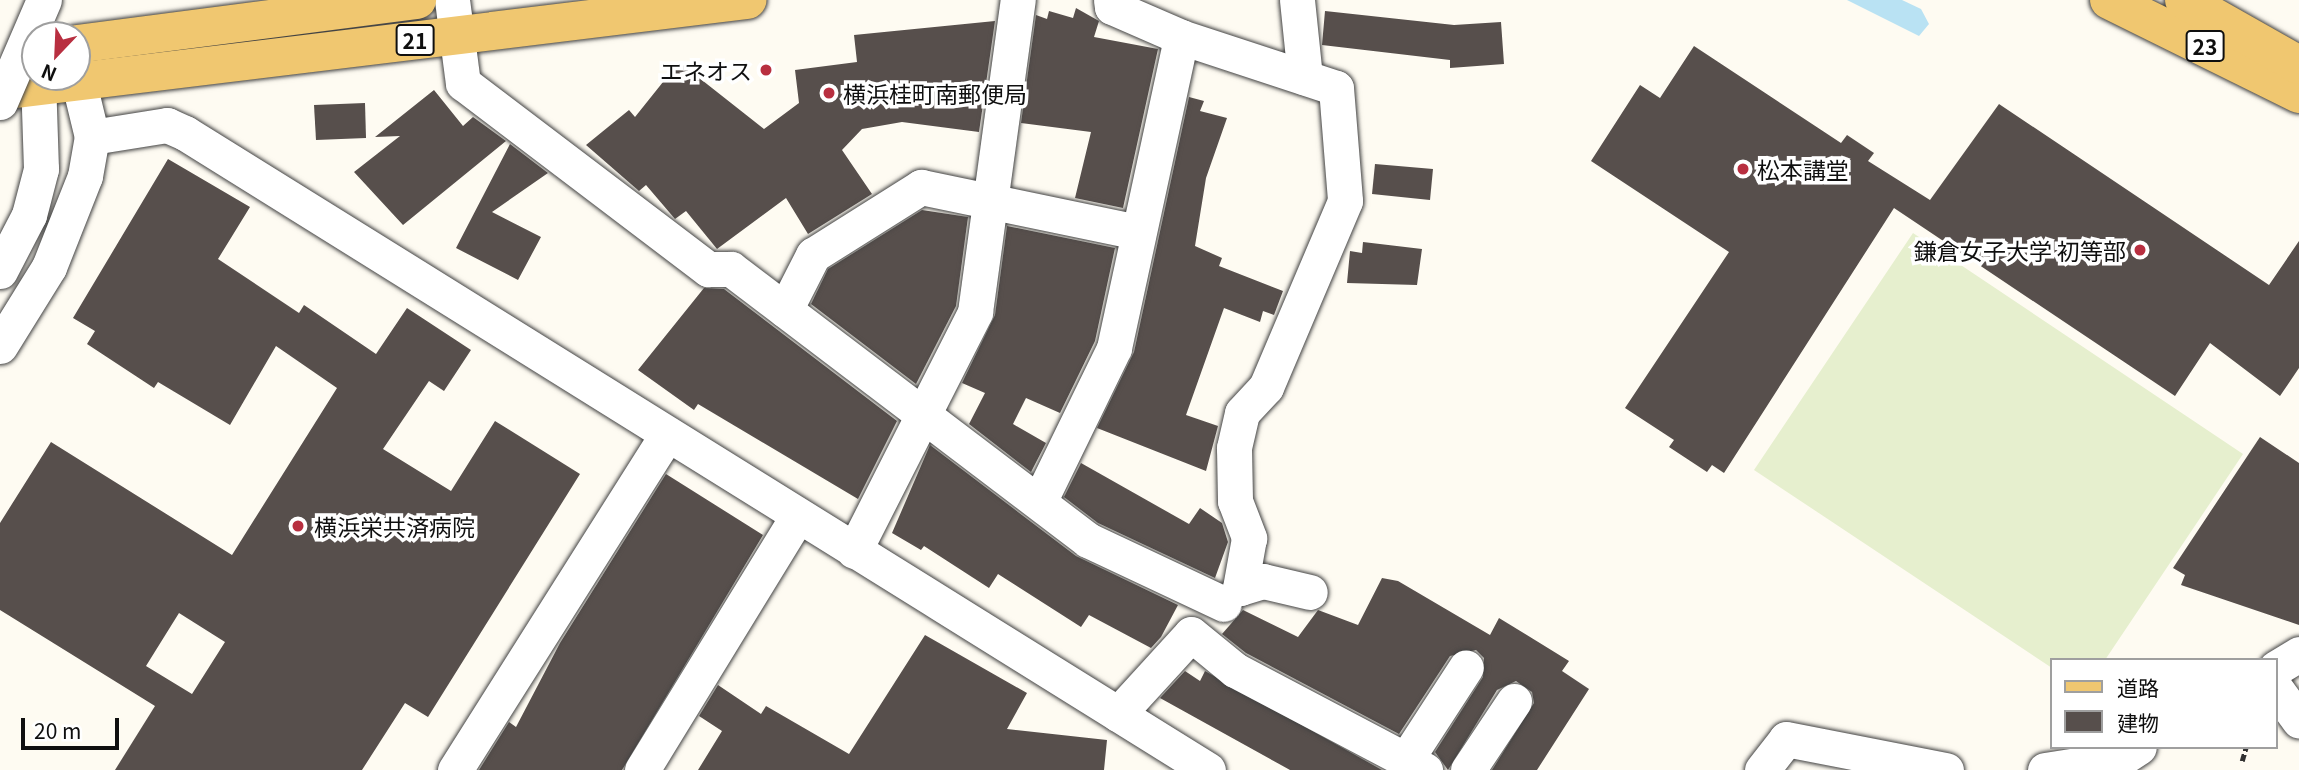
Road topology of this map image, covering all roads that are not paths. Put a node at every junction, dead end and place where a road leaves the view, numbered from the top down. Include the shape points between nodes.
1 (44, 0) edge
2 (417, 0) edge
3 (747, 0) edge
4 (1018, 0) edge
5 (1111, 0) edge
6 (1297, 0) edge
7 (2109, 0) edge
8 (2184, 0) edge
9 (454, 18) edge
10 (1181, 37) junction
11 (91, 42) edge
12 (21, 51) edge
13 (0, 53) edge
14 (2299, 65) edge
15 (91, 76) edge
16 (1305, 78) junction
17 (25, 91) edge
18 (83, 91) edge
19 (2299, 94) edge
20 (0, 103) edge
21 (92, 137) junction
22 (993, 201) junction
23 (1138, 232) junction
24 (0, 271) edge
25 (785, 310) junction
26 (0, 346) edge
27 (927, 415) junction
28 (666, 436) junction
29 (1040, 500) junction
30 (796, 519) junction
31 (855, 551) junction
32 (1310, 592) dead end
33 (1232, 596) junction
34 (1191, 634) junction
35 (2299, 654) edge
36 (1466, 667) dead end
37 (2278, 667) edge
38 (2278, 692) edge
39 (1514, 701) dead end
40 (1118, 714) junction
41 (2299, 720) edge
42 (2136, 749) edge
43 (1416, 764) edge
44 (459, 768) edge
45 (642, 770) edge
46 (1208, 770) edge
47 (1468, 770) edge
48 (1762, 770) edge
49 (1946, 770) edge
50 (2045, 770) edge

1 - 20 street, bridge
2 - 11 main road, 21
3 - 9 main road, 21
4 - 22 street
5 - 10 street via 1112,7
6 - 16 street
7 - 19 main road, 23
8 - 14 main road, 23
9 - 15 main road, 21
9 - 25 street via 463,83 708,269 731,269
10 - 16 street
10 - 23 street
12 - 13 main road
16 - 33 street via 1336,88 1345,201 1266,387 1242,413 1234,448 1235,501 1249,538
17 - 24 street via 41,169 29,215
18 - 21 street
21 - 26 street via 70,223
21 - 28 street via 167,125 185,133
22 - 23 street
22 - 25 street via 921,187 813,256
22 - 27 street via 975,312
23 - 29 street via 1114,348
25 - 27 street
27 - 29 street
27 - 31 street
28 - 30 street
28 - 44 street
29 - 33 street via 1088,540
30 - 31 street
30 - 45 street
31 - 40 street
32 - 33 street via 1263,581
33 - 34 street
34 - 40 street
34 - 43 street via 1235,670
35 - 37 street
36 - 43 street
38 - 41 street
39 - 47 street
40 - 46 street
42 - 50 street via 2122,758
48 - 49 street via 1786,739

